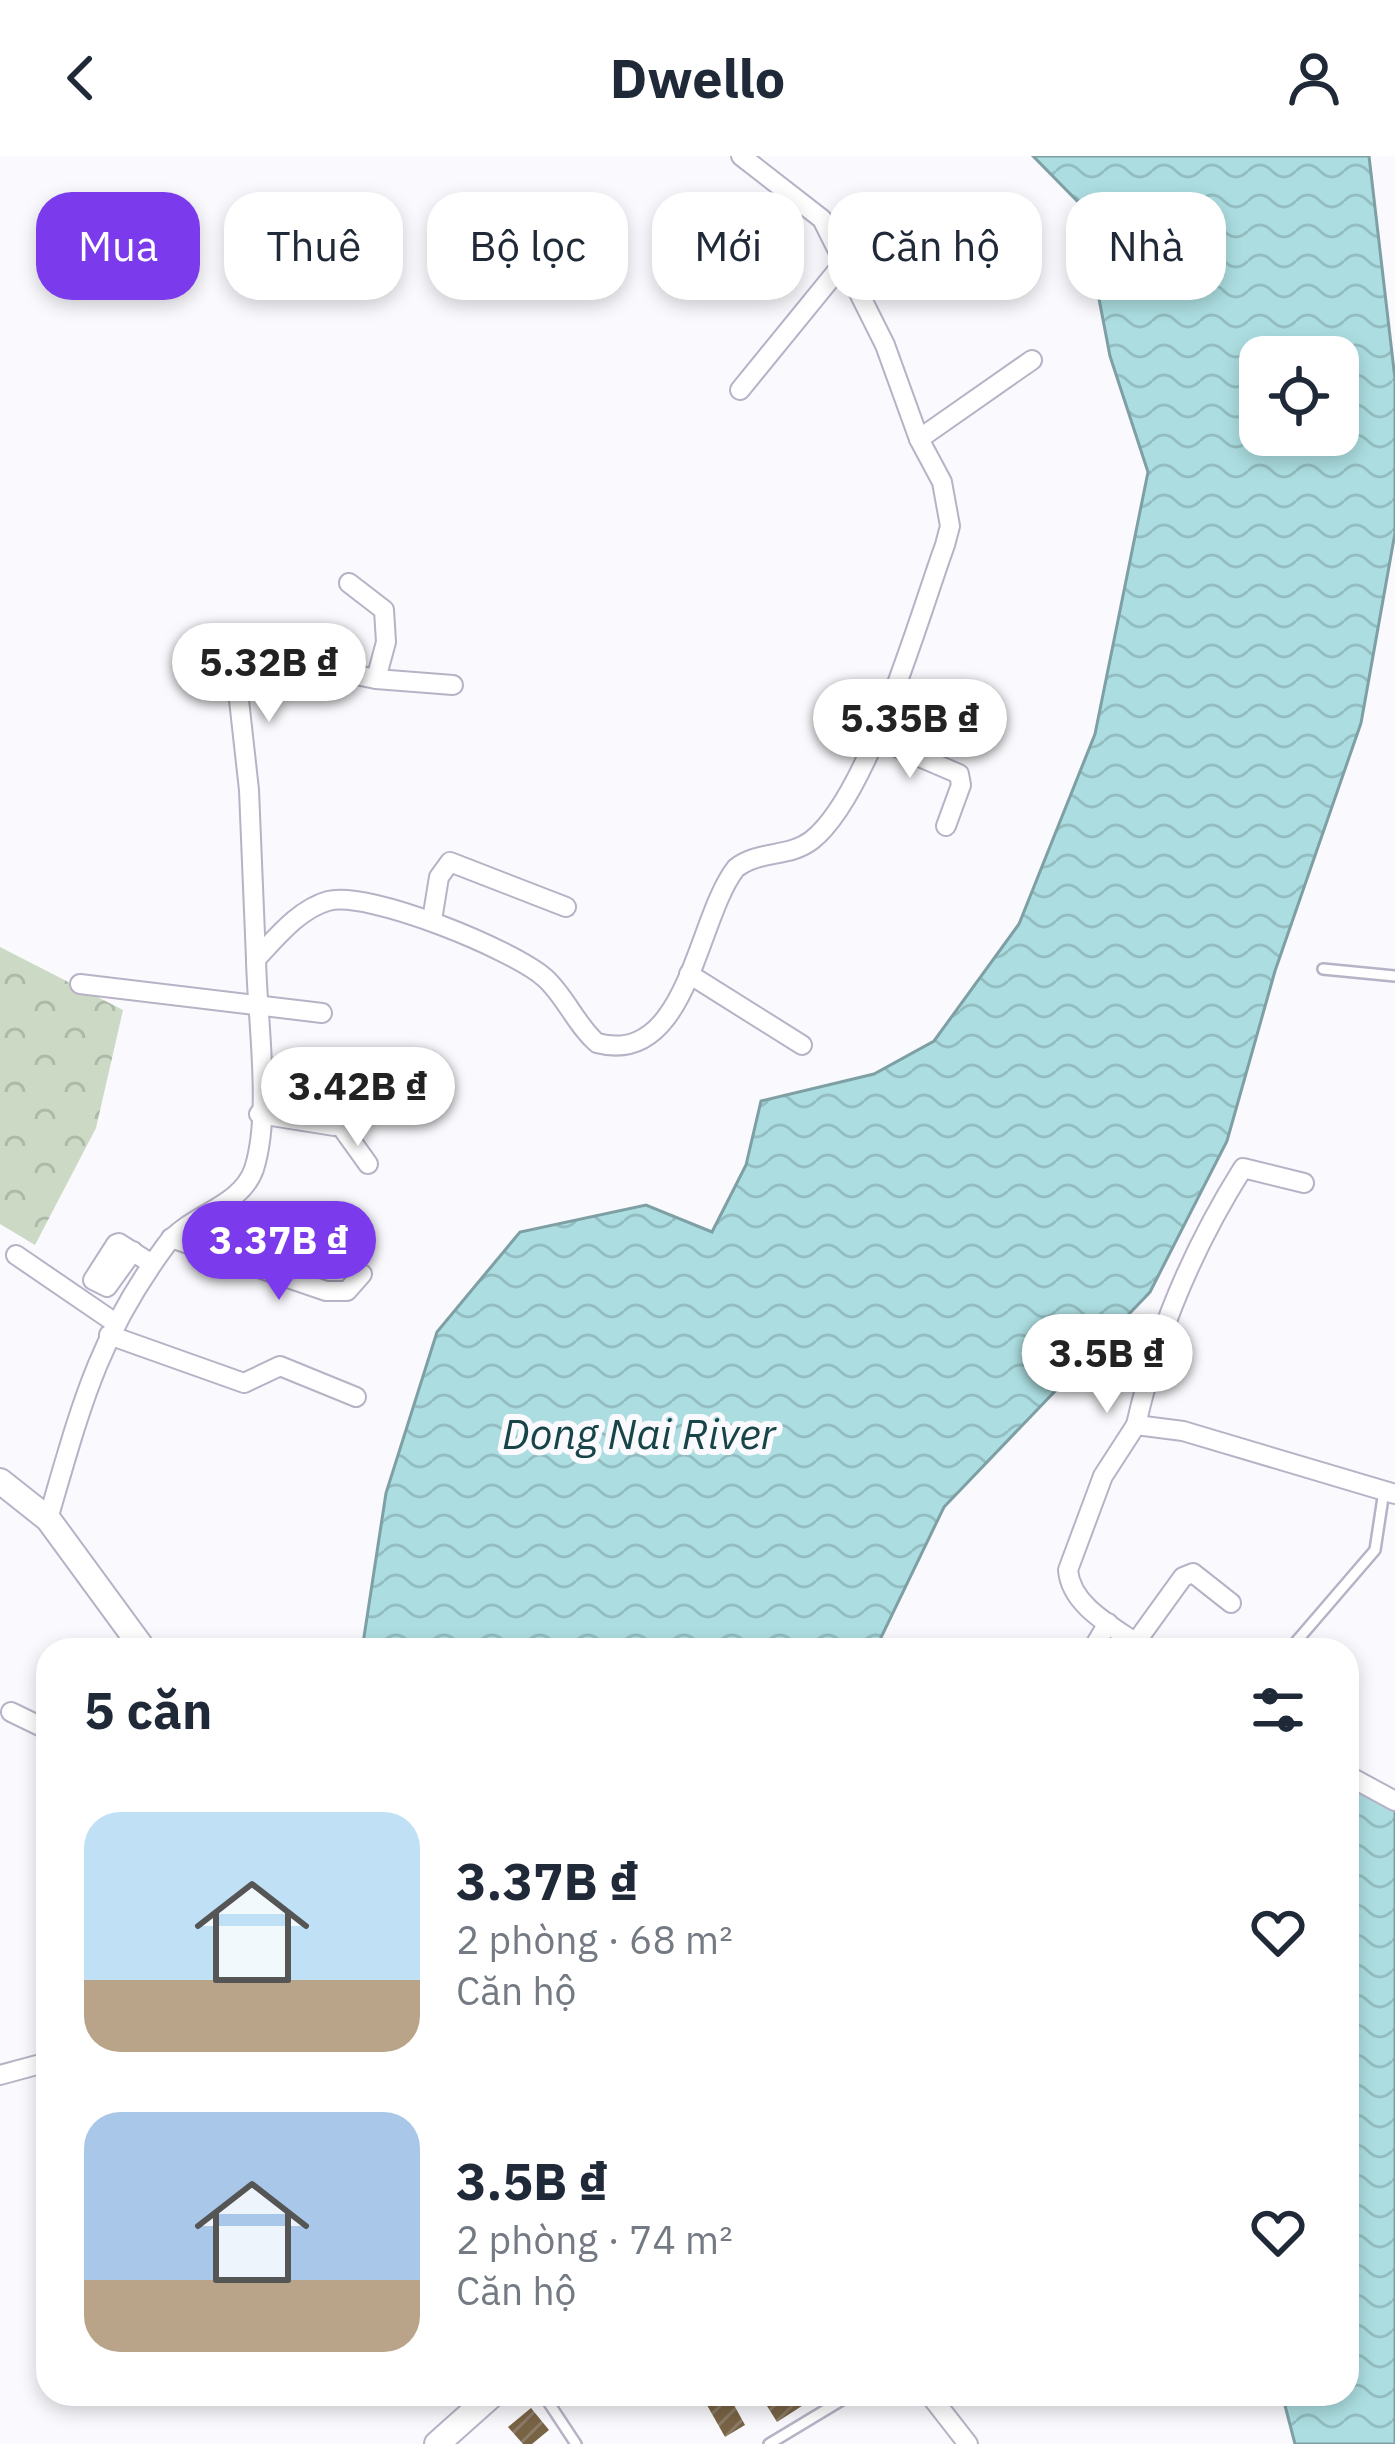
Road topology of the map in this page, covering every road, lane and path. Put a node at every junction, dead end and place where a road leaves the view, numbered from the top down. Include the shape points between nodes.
1 (741, 156) edge
2 (828, 240) edge
3 (828, 282) edge
4 (860, 300) edge
5 (1032, 360) dead end
6 (740, 390) dead end
7 (919, 439) junction
8 (349, 583) dead end
9 (376, 679) junction
10 (453, 686) dead end
11 (979, 730) dead end
12 (873, 737) junction
13 (923, 758) junction
14 (946, 826) dead end
15 (566, 907) dead end
16 (432, 920) junction
17 (256, 959) junction
18 (1323, 969) dead end
19 (689, 974) junction
20 (1395, 976) edge
21 (80, 984) dead end
22 (257, 1005) junction
23 (322, 1013) dead end
24 (802, 1045) dead end
25 (402, 1072) dead end
26 (259, 1114) junction
27 (340, 1125) junction
28 (368, 1164) dead end
29 (1304, 1183) dead end
30 (171, 1238) junction
31 (133, 1251) dead end
32 (16, 1255) dead end
33 (152, 1264) junction
34 (362, 1274) dead end
35 (112, 1329) junction
36 (356, 1396) dead end
37 (1136, 1425) junction
38 (0, 1481) edge
39 (1390, 1493) edge
40 (48, 1519) junction
41 (1231, 1603) dead end
42 (1108, 1623) junction
43 (130, 1638) edge
44 (1099, 1638) edge
45 (1130, 1638) edge
46 (1146, 1638) edge
47 (1299, 1638) edge
48 (11, 1712) dead end
49 (36, 1724) edge
50 (1359, 1782) edge
51 (1395, 1801) edge
52 (36, 2065) edge
53 (0, 2074) edge
54 (480, 2406) edge
55 (551, 2406) edge
56 (832, 2406) edge
57 (938, 2406) edge
58 (437, 2444) edge
59 (575, 2444) edge
60 (770, 2444) edge
61 (968, 2444) edge

1 - 2 street via 812,208
3 - 6 street
4 - 7 street
5 - 7 street
7 - 12 street via 942,482 950,526
8 - 9 street via 384,610
9 - 10 street
9 - 17 street via 250,650 236,661
11 - 13 street via 946,736
12 - 13 street
12 - 19 street via 820,834 792,850 746,859 726,880
13 - 14 street via 959,774
15 - 16 street via 450,862 439,877
16 - 17 street via 369,902 329,901
16 - 19 street via 541,974 587,1034 613,1047 639,1044 660,1026
17 - 22 street
18 - 20 lane
19 - 24 street
21 - 22 street
22 - 23 street
22 - 26 street
25 - 27 street via 385,1109
26 - 27 street
26 - 30 street via 256,1164 244,1188
27 - 28 street
29 - 37 street via 1243,1168 1205,1227 1153,1350
30 - 33 street
30 - 34 street via 326,1292 347,1291
31 - 33 street
32 - 35 street
33 - 35 street
35 - 36 street via 244,1383 280,1366
35 - 40 street
37 - 39 street via 1183,1431
37 - 42 street via 1102,1476 1068,1570 1074,1592
38 - 40 street
39 - 47 lane via 1375,1550
40 - 43 street
41 - 46 street via 1193,1573
42 - 44 street
42 - 45 street
48 - 49 street
50 - 51 street
52 - 53 street
54 - 58 street
55 - 59 lane
56 - 60 lane
57 - 61 street

